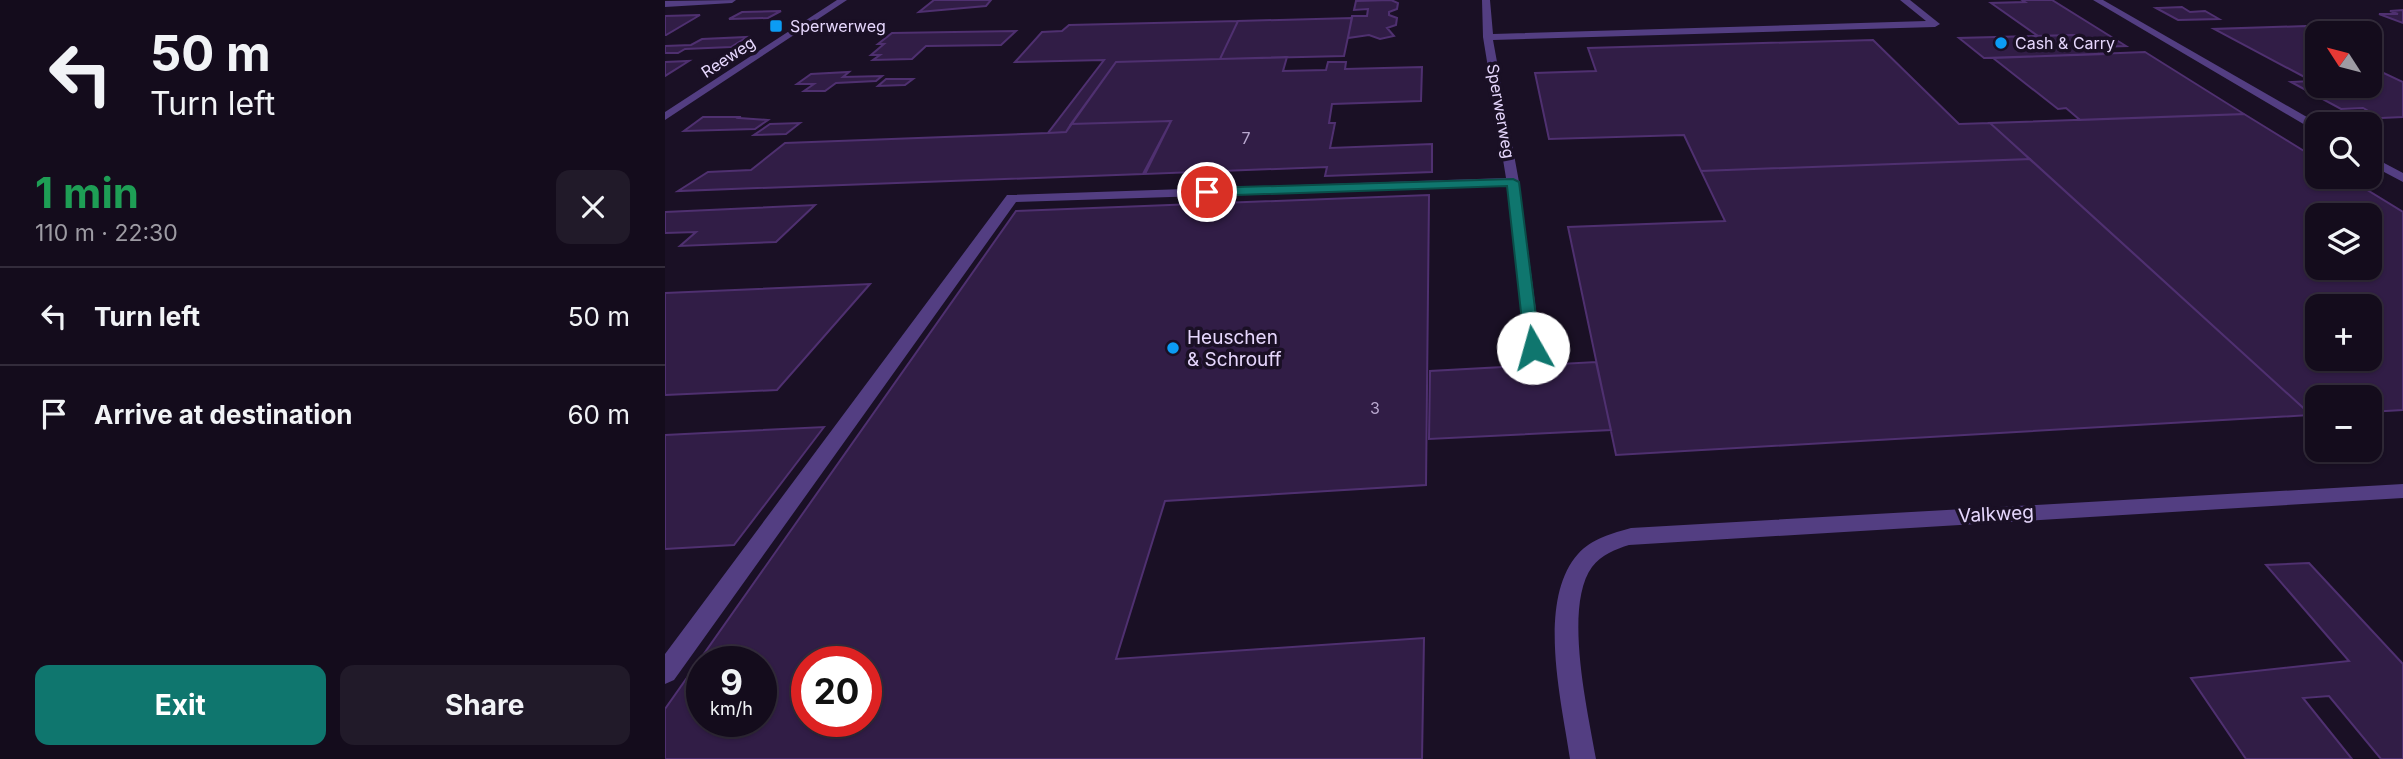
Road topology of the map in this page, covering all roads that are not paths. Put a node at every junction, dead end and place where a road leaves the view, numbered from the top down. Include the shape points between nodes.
1 (732, 0) edge
2 (843, 0) edge
3 (1486, 0) edge
4 (1904, 0) edge
5 (2097, 0) edge
6 (665, 4) edge
7 (1488, 37) junction
8 (665, 117) edge
9 (2305, 121) edge
10 (2382, 166) edge
11 (2403, 178) edge
12 (1513, 182) junction
13 (1533, 348) dead end
14 (2403, 491) edge
15 (665, 673) edge
16 (1583, 759) edge

1 - 6 street
2 - 8 street, Reeweg
3 - 7 street, Sperwerweg
4 - 7 street via 1935,24
5 - 9 street
7 - 12 street, Sperwerweg
10 - 11 street
12 - 13 street, Sperwerweg
12 - 15 street via 1012,198
14 - 16 street, Valkweg via 1632,536 1609,543 1581,565 1571,590 1566,627

